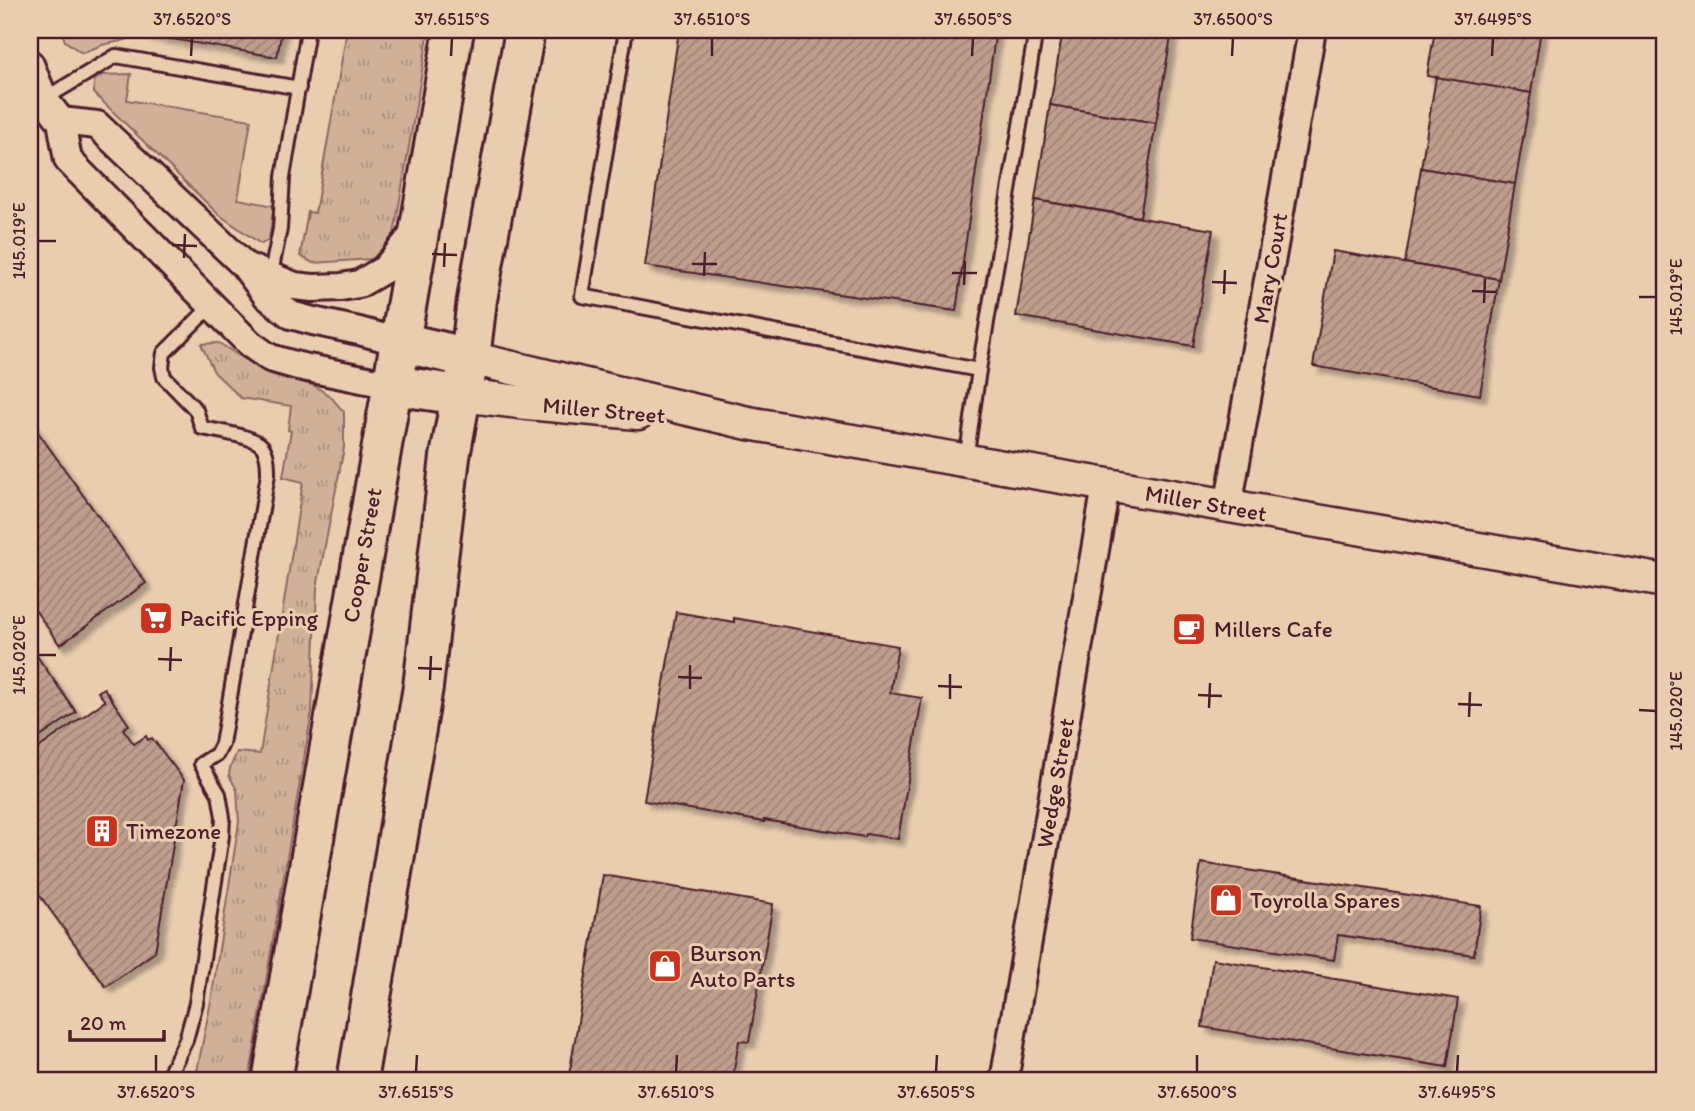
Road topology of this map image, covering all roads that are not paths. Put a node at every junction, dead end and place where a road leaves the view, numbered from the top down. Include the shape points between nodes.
1 (308, 30) edge
2 (454, 30) edge
3 (526, 30) edge
4 (626, 30) edge
5 (1036, 30) edge
6 (1312, 30) edge
7 (30, 64) edge
8 (299, 88) junction
9 (44, 99) junction
10 (61, 121) junction
11 (421, 226) junction
12 (269, 286) junction
13 (211, 306) junction
14 (400, 342) junction
15 (470, 358) junction
16 (979, 370) junction
17 (392, 385) junction
18 (461, 395) junction
19 (748, 423) junction
20 (966, 461) junction
21 (1106, 486) junction
22 (1228, 506) junction
23 (1665, 581) edge
24 (166, 1081) edge
25 (272, 1081) edge
26 (356, 1081) edge
27 (1004, 1081) edge

1 - 8 lane
2 - 11 main road, Cooper Street
3 - 15 main road
4 - 16 lane via 582,296
5 - 16 lane
6 - 22 street, Mary Court
7 - 9 street
8 - 9 lane via 116,56
8 - 12 lane
9 - 10 street
10 - 12 street via 97,125
10 - 13 street via 68,160
11 - 12 street via 385,268 359,284
11 - 14 main road, Cooper Street
12 - 14 street via 292,315
13 - 17 street via 270,358
13 - 24 lane via 164,354 164,377 195,410 202,428 261,445 268,474 222,744 217,754 201,764 219,794 222,836 196,1003 186,1040
14 - 15 main road
14 - 17 main road, Cooper Street
15 - 18 main road
15 - 19 street, Miller Street
16 - 20 lane
17 - 18 main road
17 - 25 main road, Cooper Street
18 - 19 street, Miller Street
18 - 26 main road via 423,687
19 - 20 street, Miller Street
20 - 21 street, Miller Street
21 - 22 street, Miller Street
21 - 27 street, Wedge Street
22 - 23 street, Miller Street

